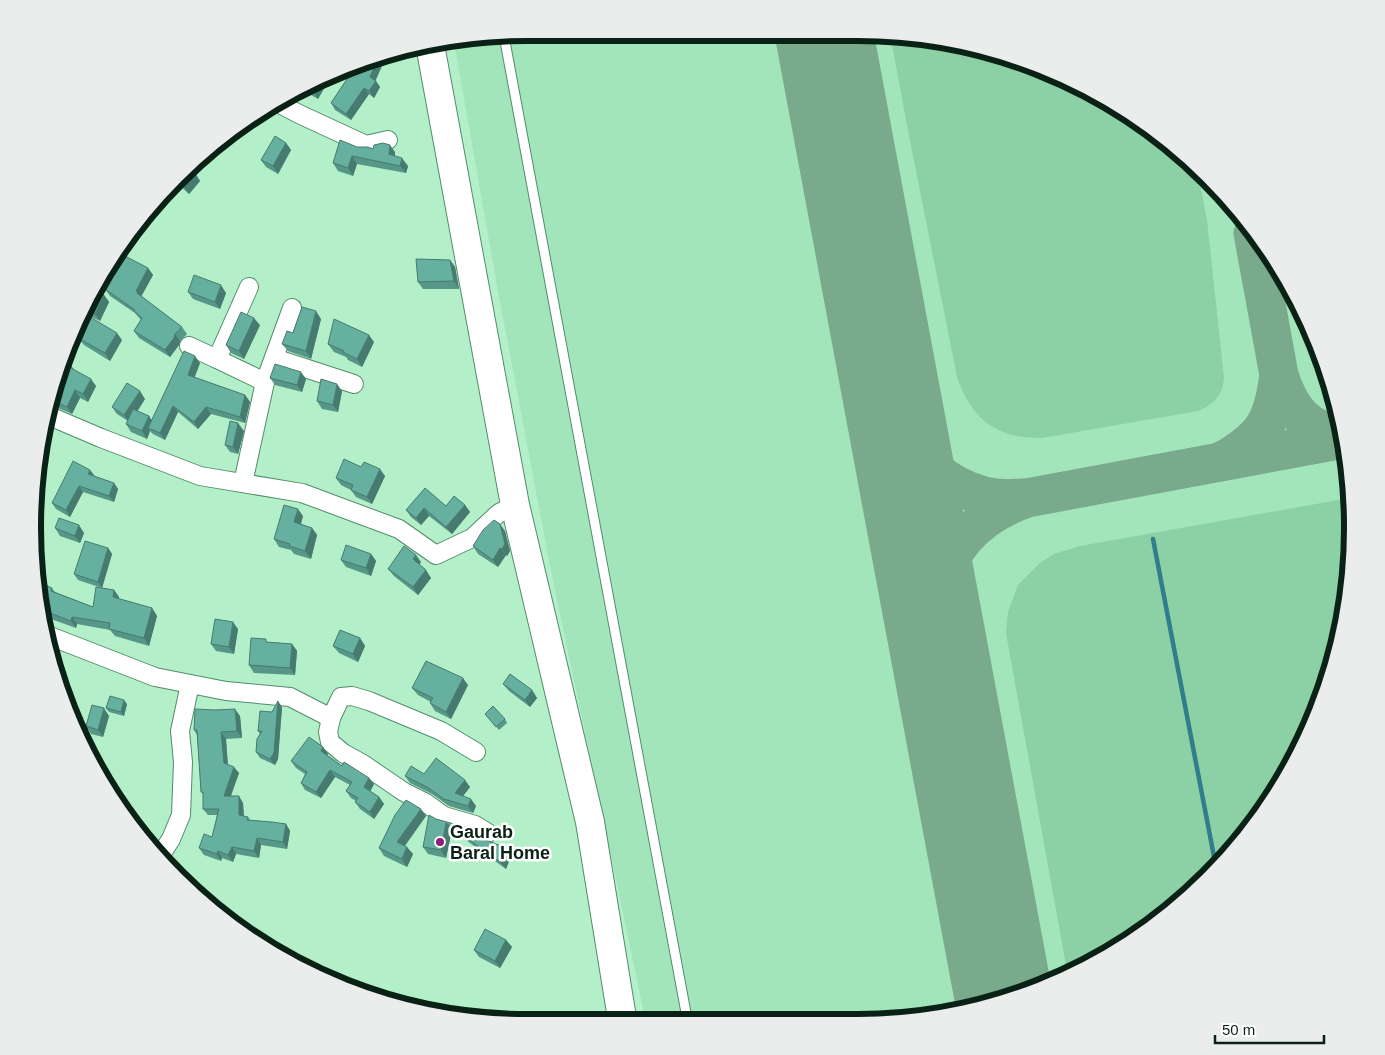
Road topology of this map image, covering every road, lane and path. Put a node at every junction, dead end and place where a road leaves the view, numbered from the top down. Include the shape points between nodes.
1 (505, 42) edge
2 (431, 51) edge
3 (284, 106) edge
4 (388, 140) dead end
5 (249, 286) dead end
6 (292, 308) dead end
7 (188, 346) dead end
8 (274, 358) junction
9 (217, 359) junction
10 (265, 382) junction
11 (354, 384) dead end
12 (54, 418) edge
13 (243, 483) junction
14 (515, 505) junction
15 (55, 638) edge
16 (190, 684) junction
17 (331, 718) junction
18 (476, 752) dead end
19 (488, 833) dead end
20 (164, 850) edge
21 (621, 1014) edge
22 (686, 1014) edge

1 - 22 lane
2 - 14 main road
3 - 4 street via 366,145
5 - 9 street
6 - 8 street
7 - 9 street
8 - 10 street
8 - 11 street
9 - 10 street
10 - 13 street
12 - 13 street via 200,476
13 - 14 street via 311,496 399,529 436,555 472,538 499,513
14 - 21 main road via 590,822
15 - 16 street via 155,677
16 - 17 street via 290,697
16 - 20 street via 180,732 183,762 181,815
17 - 18 street via 341,697 352,696 442,731
17 - 19 street via 330,742 343,753 444,816 475,824

